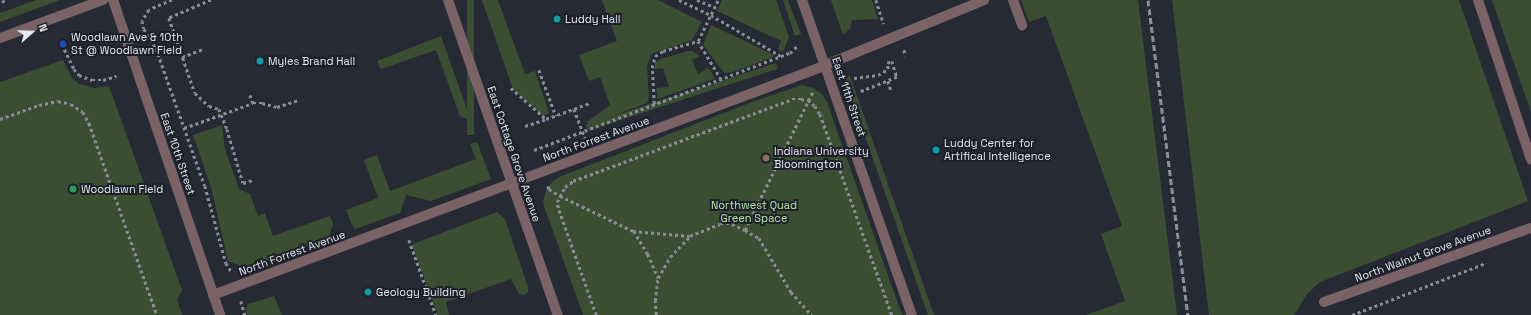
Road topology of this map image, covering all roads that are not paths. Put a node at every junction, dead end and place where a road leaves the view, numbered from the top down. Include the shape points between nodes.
1 (103, 0) edge
2 (113, 0) edge
3 (448, 0) edge
4 (802, 0) edge
5 (984, 0) edge
6 (1013, 0) edge
7 (1478, 0) edge
8 (1022, 25) dead end
9 (0, 38) edge
10 (825, 65) junction
11 (1531, 159) edge
12 (512, 184) junction
13 (1531, 228) edge
14 (213, 295) junction
15 (1324, 302) dead end
16 (220, 315) edge
17 (558, 315) edge
18 (912, 315) edge

1 - 9 street
2 - 14 street, East 10th Street
3 - 12 street, East Cottage Grove Avenue
4 - 10 street, East 11th Street
5 - 10 street, North Forrest Avenue
6 - 8 street
7 - 11 street
10 - 12 street, North Forrest Avenue
10 - 18 street, East 11th Street
12 - 14 street, North Forrest Avenue
12 - 17 street, East Cottage Grove Avenue
13 - 15 street, North Walnut Grove Avenue
14 - 16 street, East 10th Street

